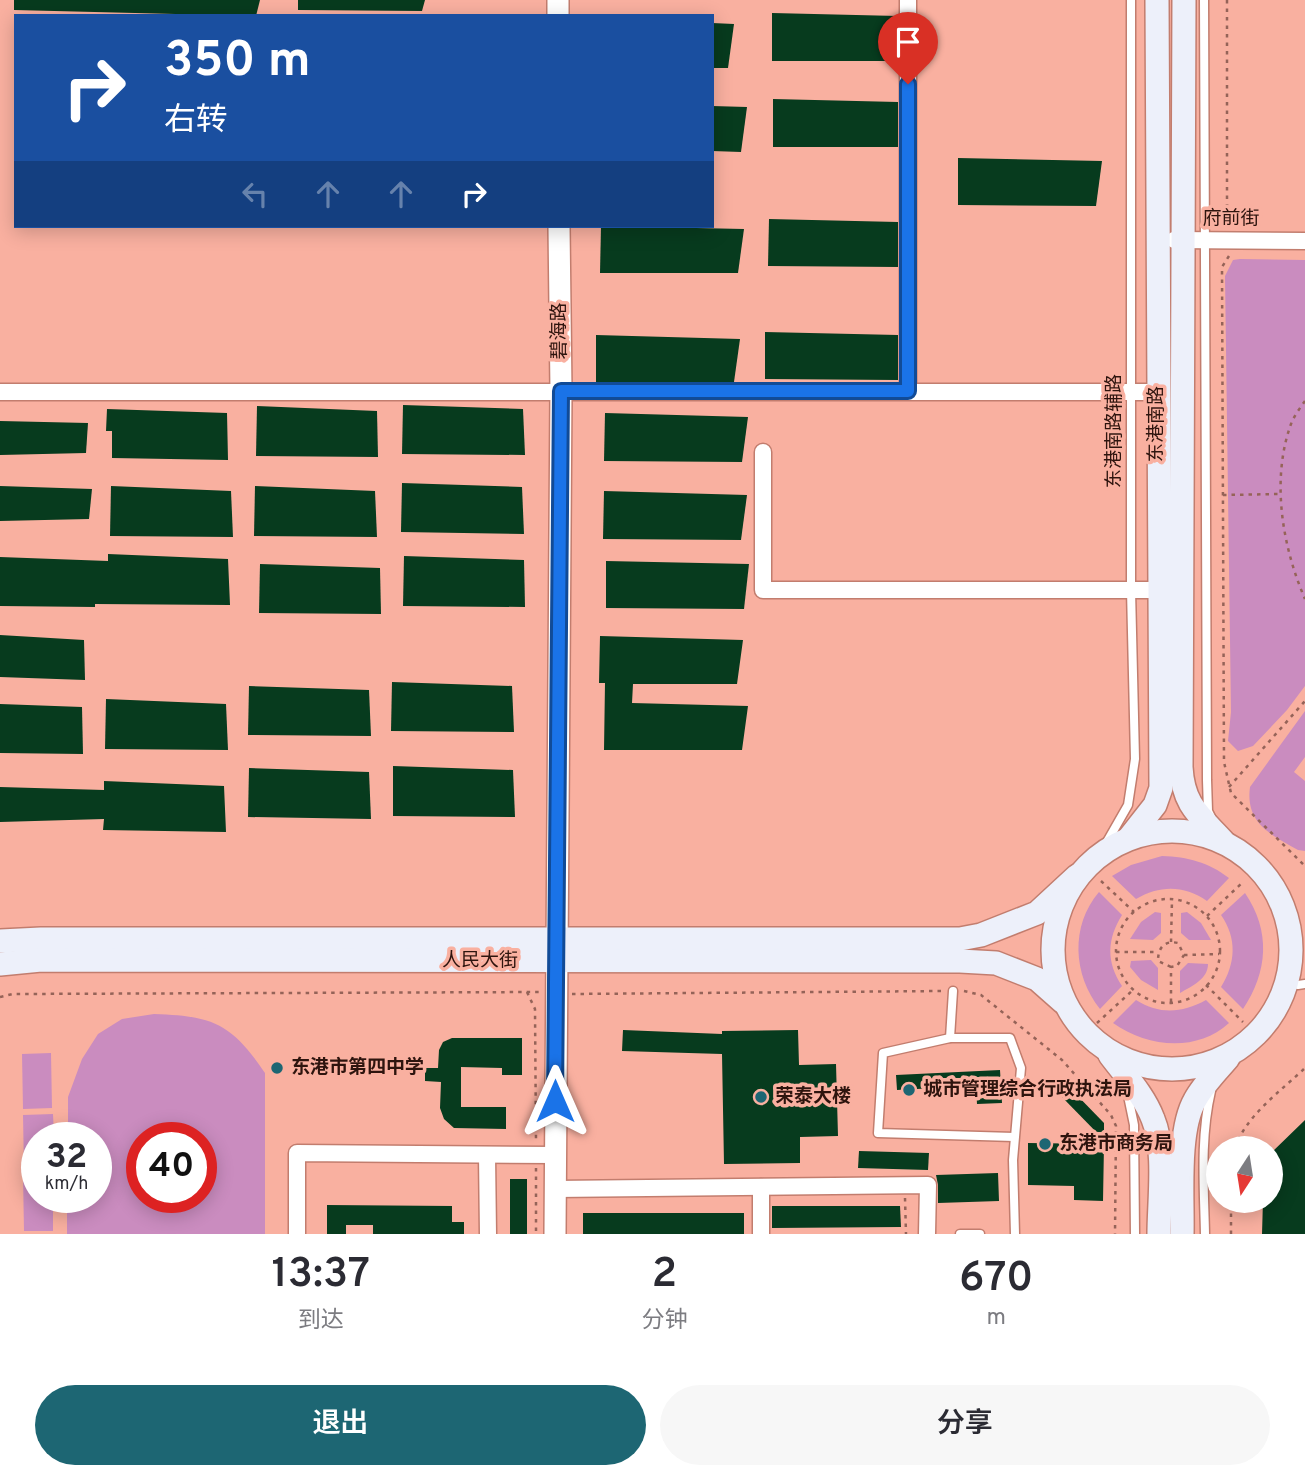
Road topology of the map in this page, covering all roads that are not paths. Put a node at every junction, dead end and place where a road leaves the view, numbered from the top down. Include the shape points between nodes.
1 (908, 0) edge
2 (1131, 0) edge
3 (1157, 0) edge
4 (1184, 0) edge
5 (1204, 0) edge
6 (559, 228) edge
7 (1157, 240) junction
8 (1195, 240) junction
9 (1305, 241) edge
10 (561, 391) junction
11 (908, 391) junction
12 (0, 392) edge
13 (1131, 392) junction
14 (1157, 392) junction
15 (763, 452) dead end
16 (1131, 590) junction
17 (1159, 590) junction
18 (1129, 838) junction
19 (1223, 841) junction
20 (1100, 854) junction
21 (1077, 876) junction
22 (1272, 883) junction
23 (1305, 920) edge
24 (0, 942) edge
25 (556, 950) junction
26 (960, 950) junction
27 (0, 964) edge
28 (1303, 983) edge
29 (953, 991) road end
30 (1063, 1002) junction
31 (1277, 1009) junction
32 (950, 1038) junction
33 (1106, 1050) junction
34 (1232, 1054) junction
35 (1124, 1074) junction
36 (1215, 1074) junction
37 (1014, 1137) junction
38 (487, 1155) junction
39 (545, 1155) junction
40 (761, 1187) junction
41 (555, 1189) junction
42 (297, 1234) edge
43 (488, 1234) edge
44 (555, 1234) edge
45 (761, 1234) edge
46 (927, 1234) edge
47 (960, 1234) edge
48 (980, 1234) edge
49 (1015, 1234) edge
50 (1135, 1234) edge
51 (1159, 1234) edge
52 (1182, 1234) edge
53 (1205, 1234) edge

1 - 11 street
2 - 13 lane, 东港南路辅路
3 - 7 main road, 东港南路
4 - 8 main road, 东港南路
5 - 8 lane
6 - 10 street, 碧海路
7 - 8 street, 府前街
7 - 14 main road, 东港南路
8 - 9 street, 府前街
8 - 19 lane via 1208,811
8 - 19 main road, 东港南路 via 1182,789
10 - 11 street
10 - 12 street
10 - 25 street, 碧海路
11 - 13 street
13 - 14 street
13 - 16 lane, 东港南路辅路
14 - 17 main road, 东港南路
15 - 16 street via 763,590
16 - 17 street
16 - 20 lane, 东港南路辅路 via 1135,759 1128,805
17 - 18 main road, 东港南路 via 1161,788 1155,805
18 - 19 main road via 1159,831 1191,831
18 - 20 main road
19 - 22 main road via 1250,858
20 - 21 main road
21 - 26 main road via 1037,914 981,935
21 - 30 main road via 1059,907 1052,938 1054,971
22 - 23 main road
22 - 31 main road via 1286,913 1292,945 1289,977
24 - 25 main road, 人民大街 via 41,939
25 - 26 main road, 人民大街
25 - 27 main road, 人民大街
25 - 39 street, 碧海路
26 - 30 main road via 1037,979
28 - 31 main road
29 - 32 lane
30 - 33 main road via 1082,1029
31 - 34 main road via 1257,1034
32 - 37 lane via 1010,1038 1021,1068
32 - 37 lane via 883,1053 878,1133
33 - 34 main road via 1136,1064 1171,1070 1202,1066
33 - 35 main road
34 - 36 main road
35 - 50 lane via 1134,1125
35 - 51 main road via 1154,1120 1160,1145
36 - 52 main road via 1194,1102 1186,1129
36 - 53 lane via 1204,1122
37 - 49 lane
38 - 39 street
38 - 42 street via 297,1153
38 - 43 street
39 - 41 street, 碧海路
40 - 41 street
40 - 45 street
40 - 46 street via 928,1185
41 - 44 street, 碧海路
47 - 48 lane

